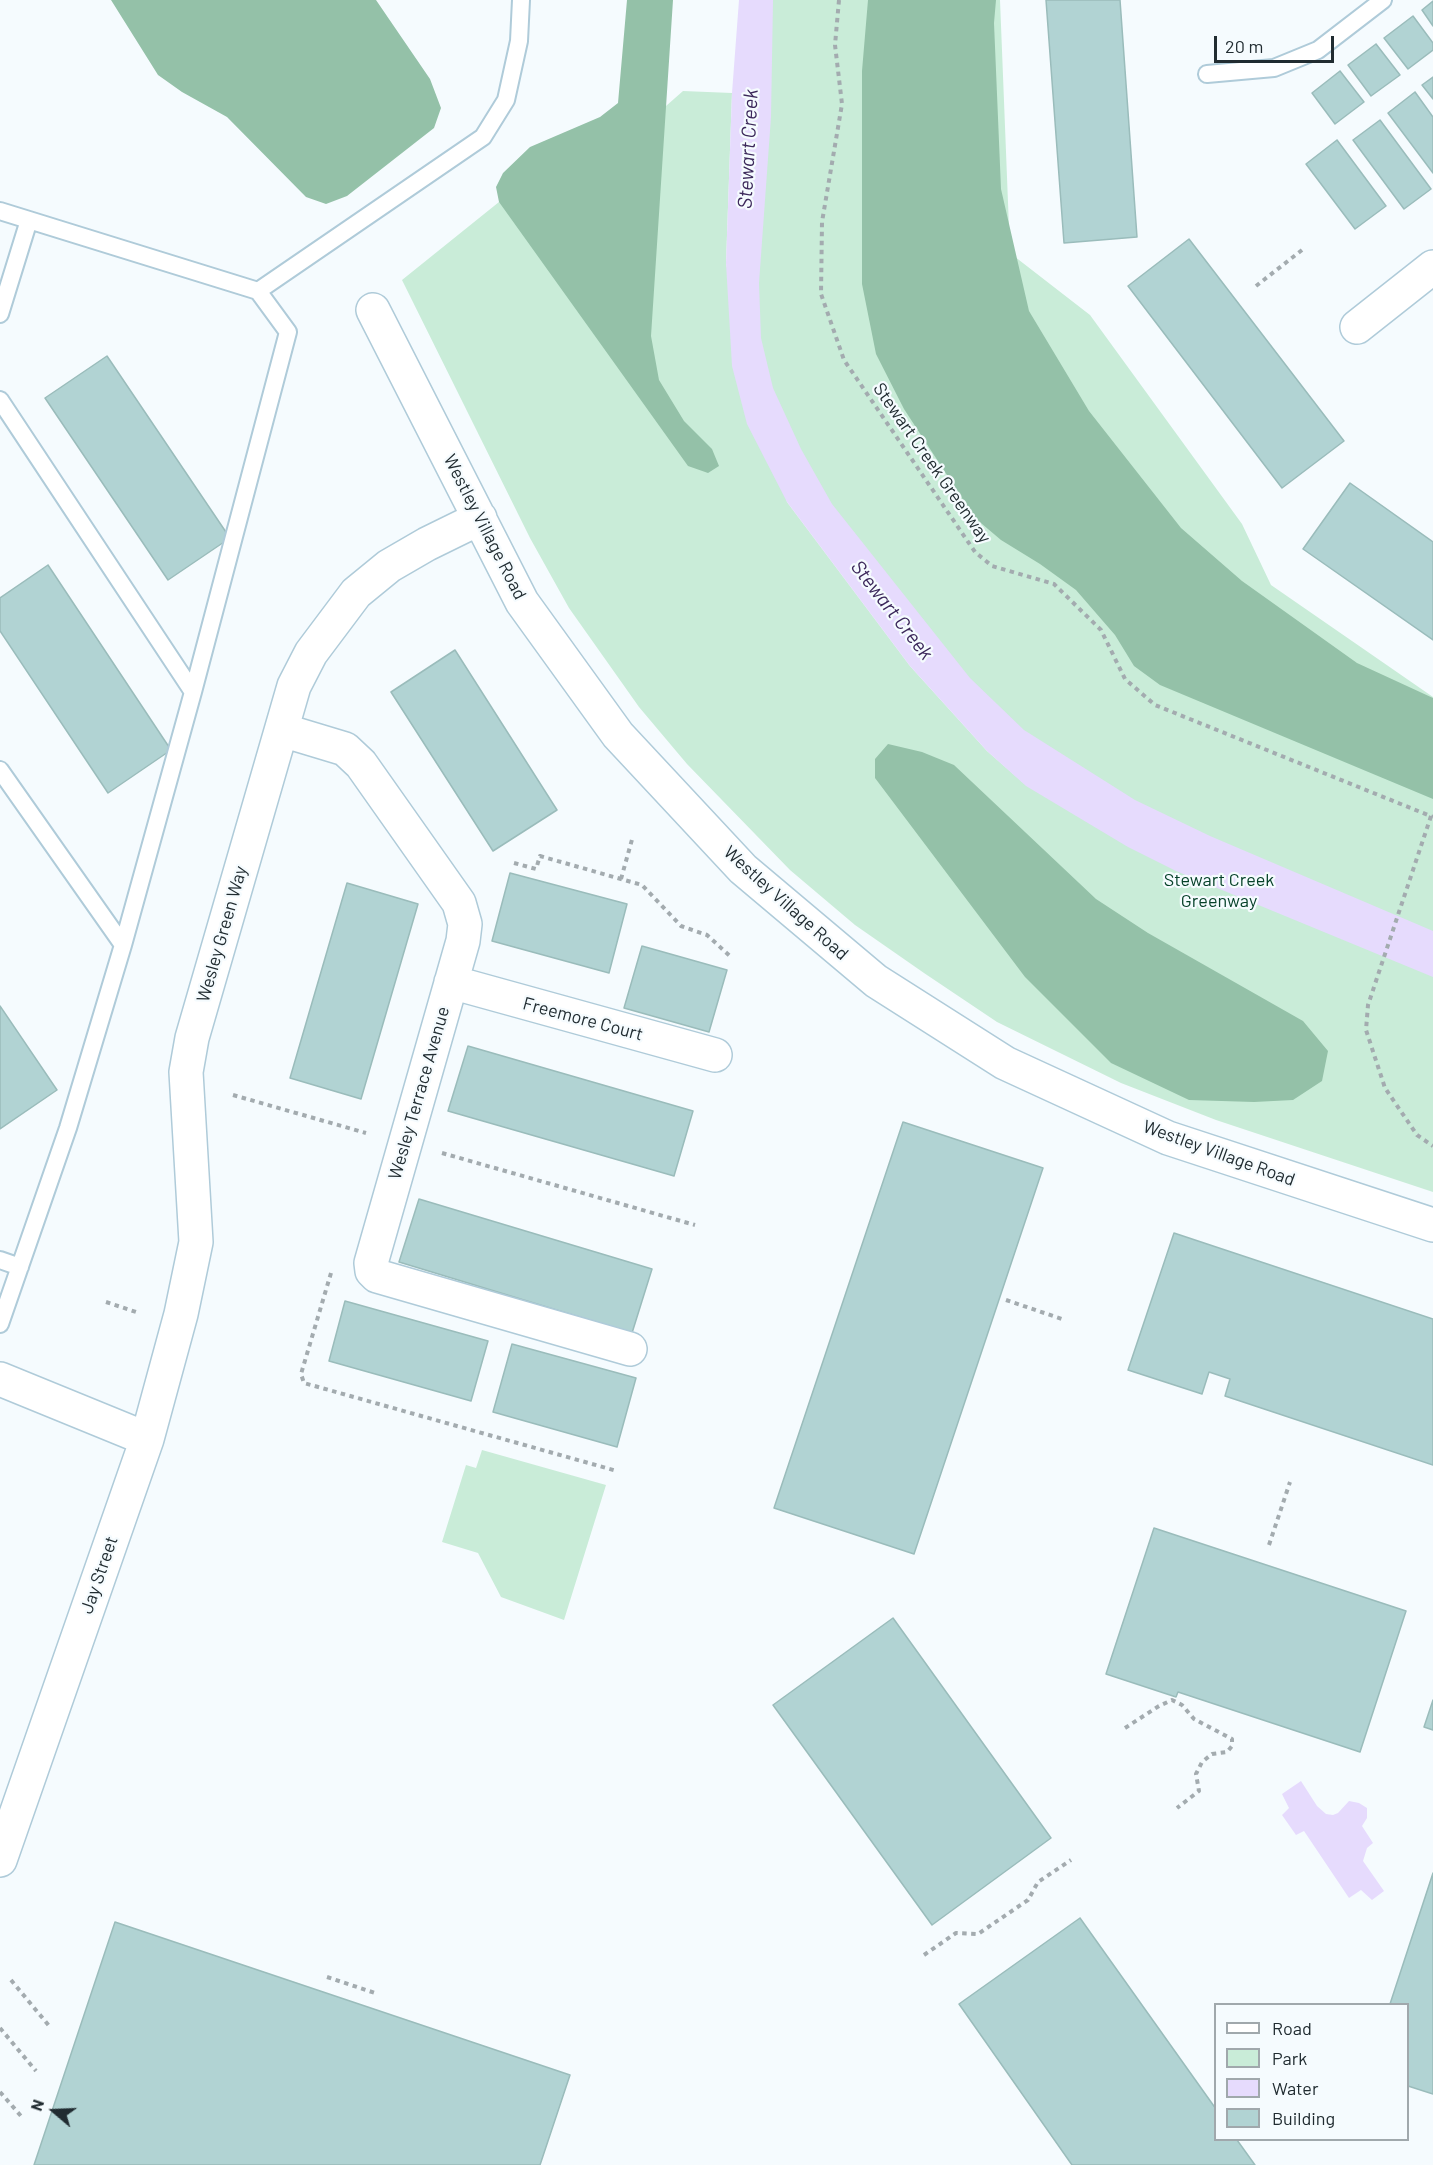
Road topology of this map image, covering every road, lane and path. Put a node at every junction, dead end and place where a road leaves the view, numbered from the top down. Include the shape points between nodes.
1 (521, 0) edge
2 (839, 0) edge
3 (1383, 0) edge
4 (1207, 74) dead end
5 (0, 212) edge
6 (29, 220) junction
7 (1302, 250) dead end
8 (1433, 267) edge
9 (1256, 286) dead end
10 (258, 291) junction
11 (374, 310) dead end
12 (0, 314) edge
13 (1357, 327) dead end
14 (0, 400) edge
15 (480, 518) junction
16 (193, 692) junction
17 (282, 730) junction
18 (0, 770) edge
19 (1432, 817) edge
20 (633, 836) dead end
21 (514, 863) dead end
22 (621, 879) junction
23 (123, 945) junction
24 (731, 957) dead end
25 (451, 982) junction
26 (715, 1055) dead end
27 (233, 1095) dead end
28 (366, 1133) dead end
29 (1433, 1146) edge
30 (432, 1150) dead end
31 (695, 1225) dead end
32 (1433, 1225) edge
33 (0, 1260) edge
34 (20, 1267) junction
35 (331, 1273) dead end
36 (1006, 1300) dead end
37 (106, 1302) dead end
38 (136, 1312) dead end
39 (1062, 1318) dead end
40 (0, 1324) edge
41 (630, 1349) dead end
42 (0, 1379) edge
43 (147, 1439) junction
44 (617, 1471) dead end
45 (1290, 1482) dead end
46 (1269, 1545) dead end
47 (1125, 1728) dead end
48 (1177, 1808) dead end
49 (0, 1860) edge
50 (1071, 1860) dead end
51 (924, 1955) dead end
52 (327, 1977) dead end
53 (11, 1980) dead end
54 (378, 1994) dead end
55 (51, 2027) dead end
56 (0, 2028) edge
57 (36, 2071) dead end
58 (0, 2092) edge
59 (21, 2116) dead end

1 - 10 lane via 519,41 506,100 483,137
2 - 19 path, Stewart Creek Greenway via 835,45 842,104 822,222 821,294 844,360 975,552 992,566 1054,584 1101,630 1125,679 1155,705
3 - 4 lane via 1318,50 1274,68
5 - 6 lane
6 - 10 lane
6 - 12 lane
7 - 9 path
8 - 13 street
10 - 16 lane via 288,332
11 - 15 street, Westley Village Road
14 - 16 lane
15 - 17 street, Wesley Green Way via 390,566 357,593 310,653 294,686
15 - 32 street, Westley Village Road via 522,602 618,735 743,869 876,981 1005,1063 1168,1138
16 - 23 lane
17 - 25 street, Wesley Terrace Avenue via 345,749 361,764 459,903 465,924
17 - 43 street, Wesley Green Way via 192,1038 186,1072 196,1242
18 - 23 lane
19 - 29 path via 1368,1005 1366,1030 1385,1088 1417,1135
20 - 22 path
21 - 22 path via 536,869 540,856
22 - 24 path via 642,885 681,926 707,935
23 - 34 lane via 68,1128
25 - 26 street, Freemore Court
25 - 41 street, Wesley Terrace Avenue via 370,1263 372,1271 377,1276
27 - 28 path
30 - 31 path
33 - 34 lane
34 - 40 lane
35 - 44 path via 301,1374 304,1383
36 - 39 path
37 - 38 path
42 - 43 street
43 - 49 street, Jay Street
45 - 46 path
47 - 48 path via 1172,1700 1194,1719 1232,1739 1227,1752 1212,1754 1202,1762 1196,1774 1199,1791
50 - 51 path via 1038,1882 1028,1900 978,1934 956,1934
52 - 54 path
53 - 55 path
56 - 57 path
58 - 59 path

